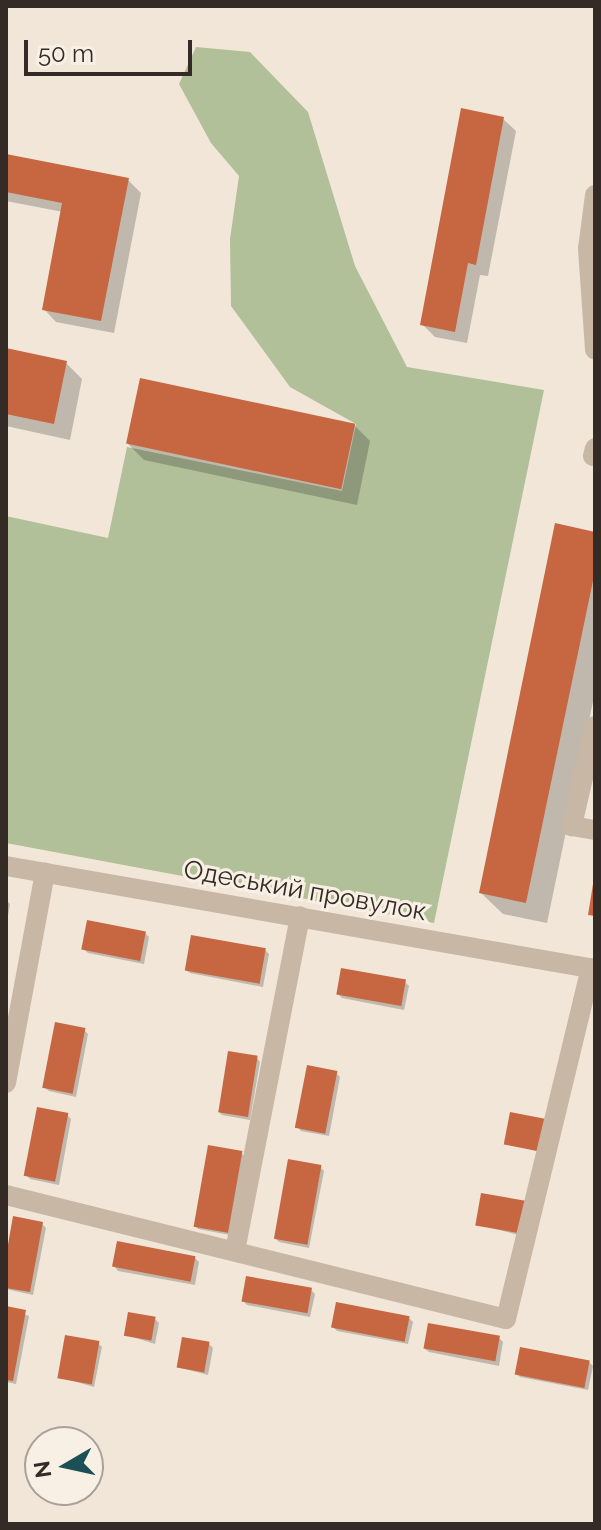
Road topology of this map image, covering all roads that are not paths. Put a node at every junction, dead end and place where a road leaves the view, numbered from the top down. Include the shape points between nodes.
1 (595, 195) edge
2 (595, 350) edge
3 (595, 726) edge
4 (595, 830) edge
5 (6, 866) edge
6 (45, 873) junction
7 (300, 916) junction
8 (593, 968) edge
9 (6, 1083) edge
10 (6, 1195) edge
11 (235, 1251) junction

1 - 2 street via 588,249
3 - 4 street via 572,826
5 - 6 street, Одеський провулок
6 - 7 street, Одеський провулок
6 - 9 street
7 - 8 street, Одеський провулок
7 - 11 street
8 - 11 street via 506,1319
10 - 11 street

